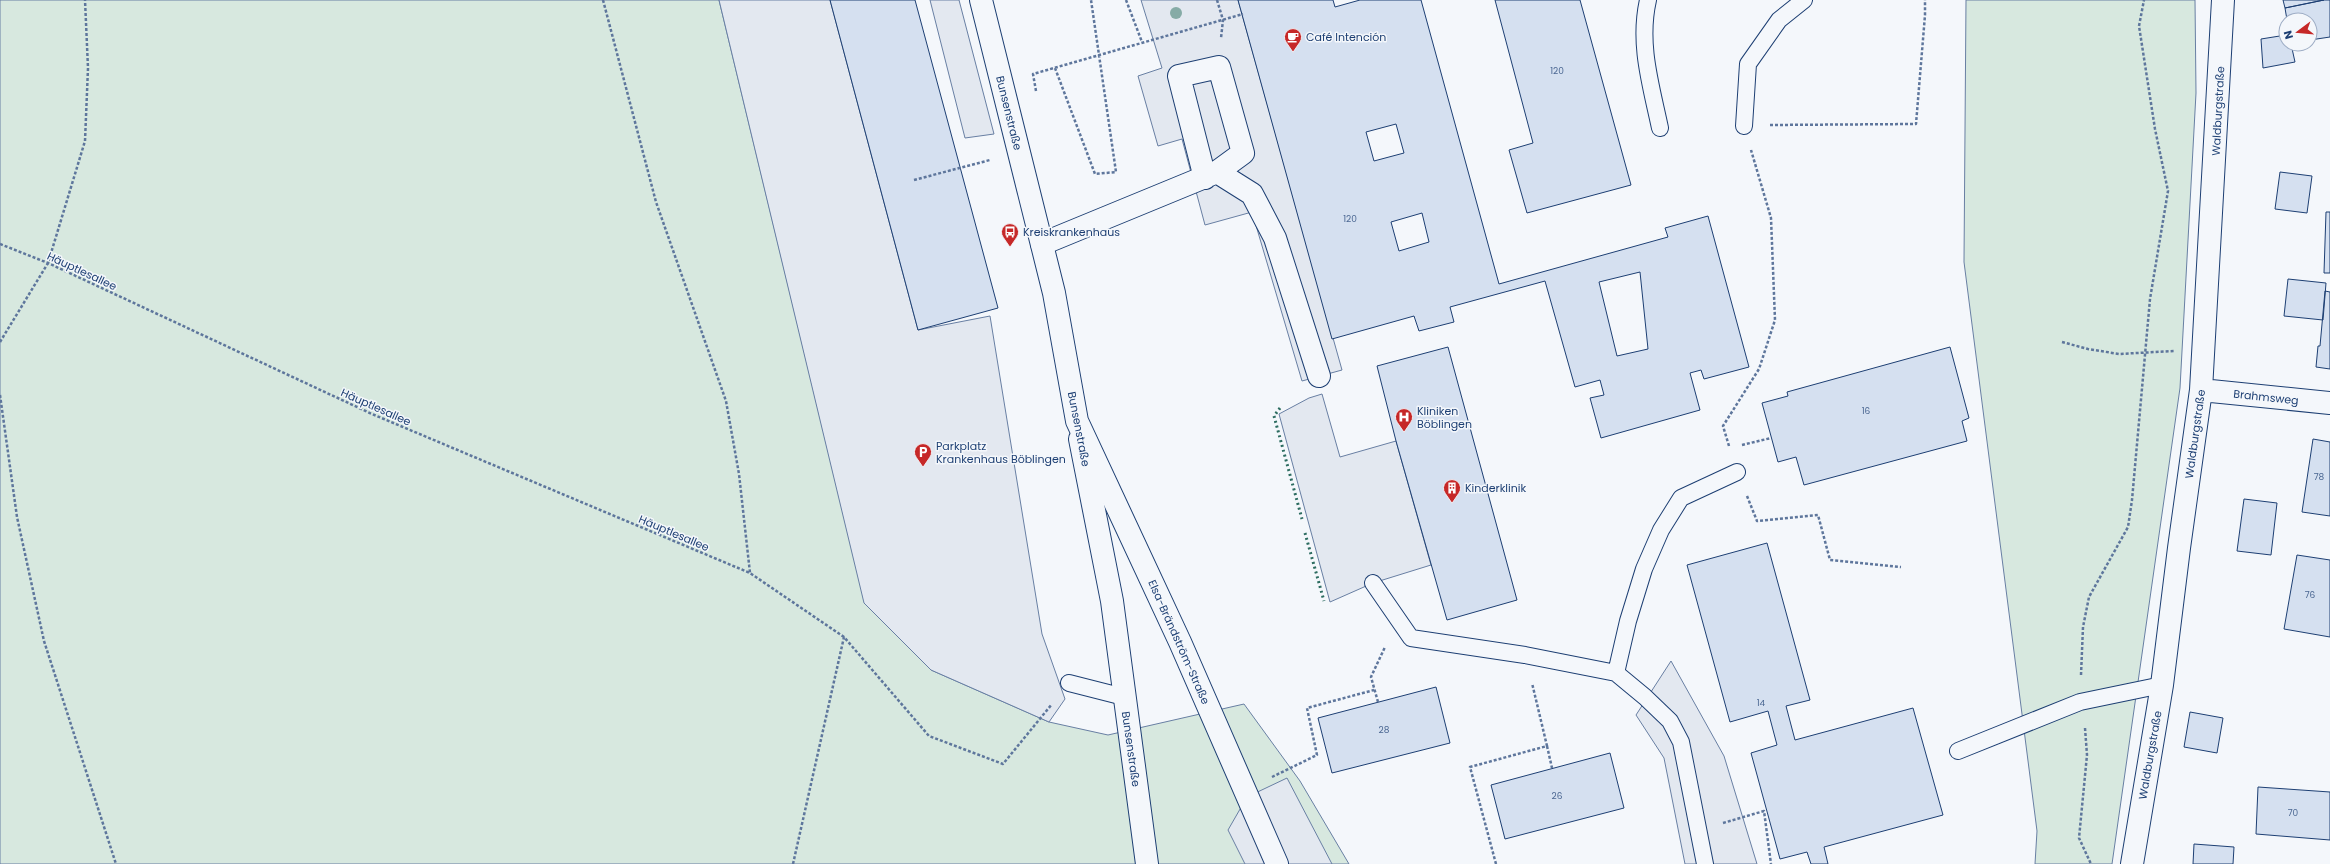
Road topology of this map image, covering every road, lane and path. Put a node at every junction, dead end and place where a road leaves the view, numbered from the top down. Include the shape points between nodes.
1 (86, 0) edge
2 (603, 0) edge
3 (981, 0) edge
4 (1091, 0) edge
5 (1126, 0) edge
6 (1217, 0) edge
7 (1648, 0) edge
8 (1804, 0) edge
9 (1925, 0) edge
10 (2144, 0) edge
11 (2223, 0) edge
12 (1243, 14) dead end
13 (1223, 20) junction
14 (1142, 42) junction
15 (1098, 55) junction
16 (1219, 66) junction
17 (1744, 126) junction
18 (1660, 128) dead end
19 (1019, 153) junction
20 (1211, 175) junction
21 (914, 180) dead end
22 (0, 244) edge
23 (1042, 244) junction
24 (48, 263) junction
25 (0, 342) edge
26 (2062, 342) dead end
27 (2178, 351) dead end
28 (2145, 352) junction
29 (1319, 376) dead end
30 (2201, 390) junction
31 (0, 395) edge
32 (2330, 403) edge
33 (1077, 421) junction
34 (1771, 438) dead end
35 (1737, 472) joint
36 (1901, 567) dead end
37 (750, 573) junction
38 (1372, 583) dead end
39 (844, 637) junction
40 (1386, 645) dead end
41 (1616, 673) junction
42 (1069, 683) joint
43 (2162, 685) junction
44 (1374, 690) junction
45 (1534, 692) dead end
46 (1124, 696) junction
47 (1378, 702) dead end
48 (2080, 702) junction
49 (1547, 746) junction
50 (1958, 751) dead end
51 (1552, 768) dead end
52 (1245, 791) junction
53 (1699, 830) junction
54 (116, 864) edge
55 (793, 864) edge
56 (1147, 864) edge
57 (1277, 864) edge
58 (1496, 864) edge
59 (1705, 864) edge
60 (1771, 864) edge
61 (2091, 864) edge
62 (2132, 864) edge

1 - 24 path via 88,68 85,141
2 - 37 path via 656,202 726,401 739,474
3 - 19 street, Bunsenstraße
4 - 15 path
5 - 14 path
6 - 13 path
7 - 18 lane via 1643,22 1645,53
8 - 17 lane via 1779,20 1748,64
9 - 17 path via 1916,124
10 - 28 path via 2139,26 2155,129 2168,191 2150,299
11 - 30 street, Waldburgstraße
12 - 13 path
13 - 14 path
13 - 16 path
14 - 15 path
15 - 15 path via 1055,68 1095,174 1116,172
16 - 20 street via 1243,153
16 - 20 street via 1179,76
17 - 34 path via 1771,218 1774,320 1759,369 1723,426 1730,448
19 - 21 path
19 - 23 street, Bunsenstraße
20 - 23 street
20 - 29 street via 1252,194 1275,238
22 - 24 path, Häuptlesallee
23 - 33 street, Bunsenstraße via 1054,293
24 - 25 path
24 - 37 path, Häuptlesallee via 372,414
26 - 28 path via 2119,354
27 - 28 path
28 - 48 path via 2128,526 2089,597 2083,626
30 - 32 street, Brahmsweg
30 - 43 street, Waldburgstraße via 2178,548
31 - 54 path via 17,517 44,641
33 - 46 street, Bunsenstraße via 1112,601
33 - 52 street, Elsa-Brändström-Straße via 1180,642
35 - 36 path via 1757,521 1818,515 1830,560
35 - 41 lane via 1681,498 1661,530 1644,569
37 - 39 path, Häuptlesallee
38 - 41 lane via 1411,638 1525,655
39 - 42 path, Häuptlesallee via 929,736 1003,764
39 - 55 path
40 - 44 path via 1371,677
41 - 53 lane via 1670,721 1681,742
42 - 46 lane
43 - 48 lane
43 - 62 street, Waldburgstraße
44 - 47 path
44 - 52 path via 1307,708 1317,755
45 - 49 path
46 - 56 street, Bunsenstraße
48 - 50 lane
48 - 61 path via 2087,755 2079,838
49 - 51 path
49 - 58 path via 1470,768
52 - 57 street, Elsa-Brändström-Straße
53 - 59 lane
53 - 60 path via 1764,812

